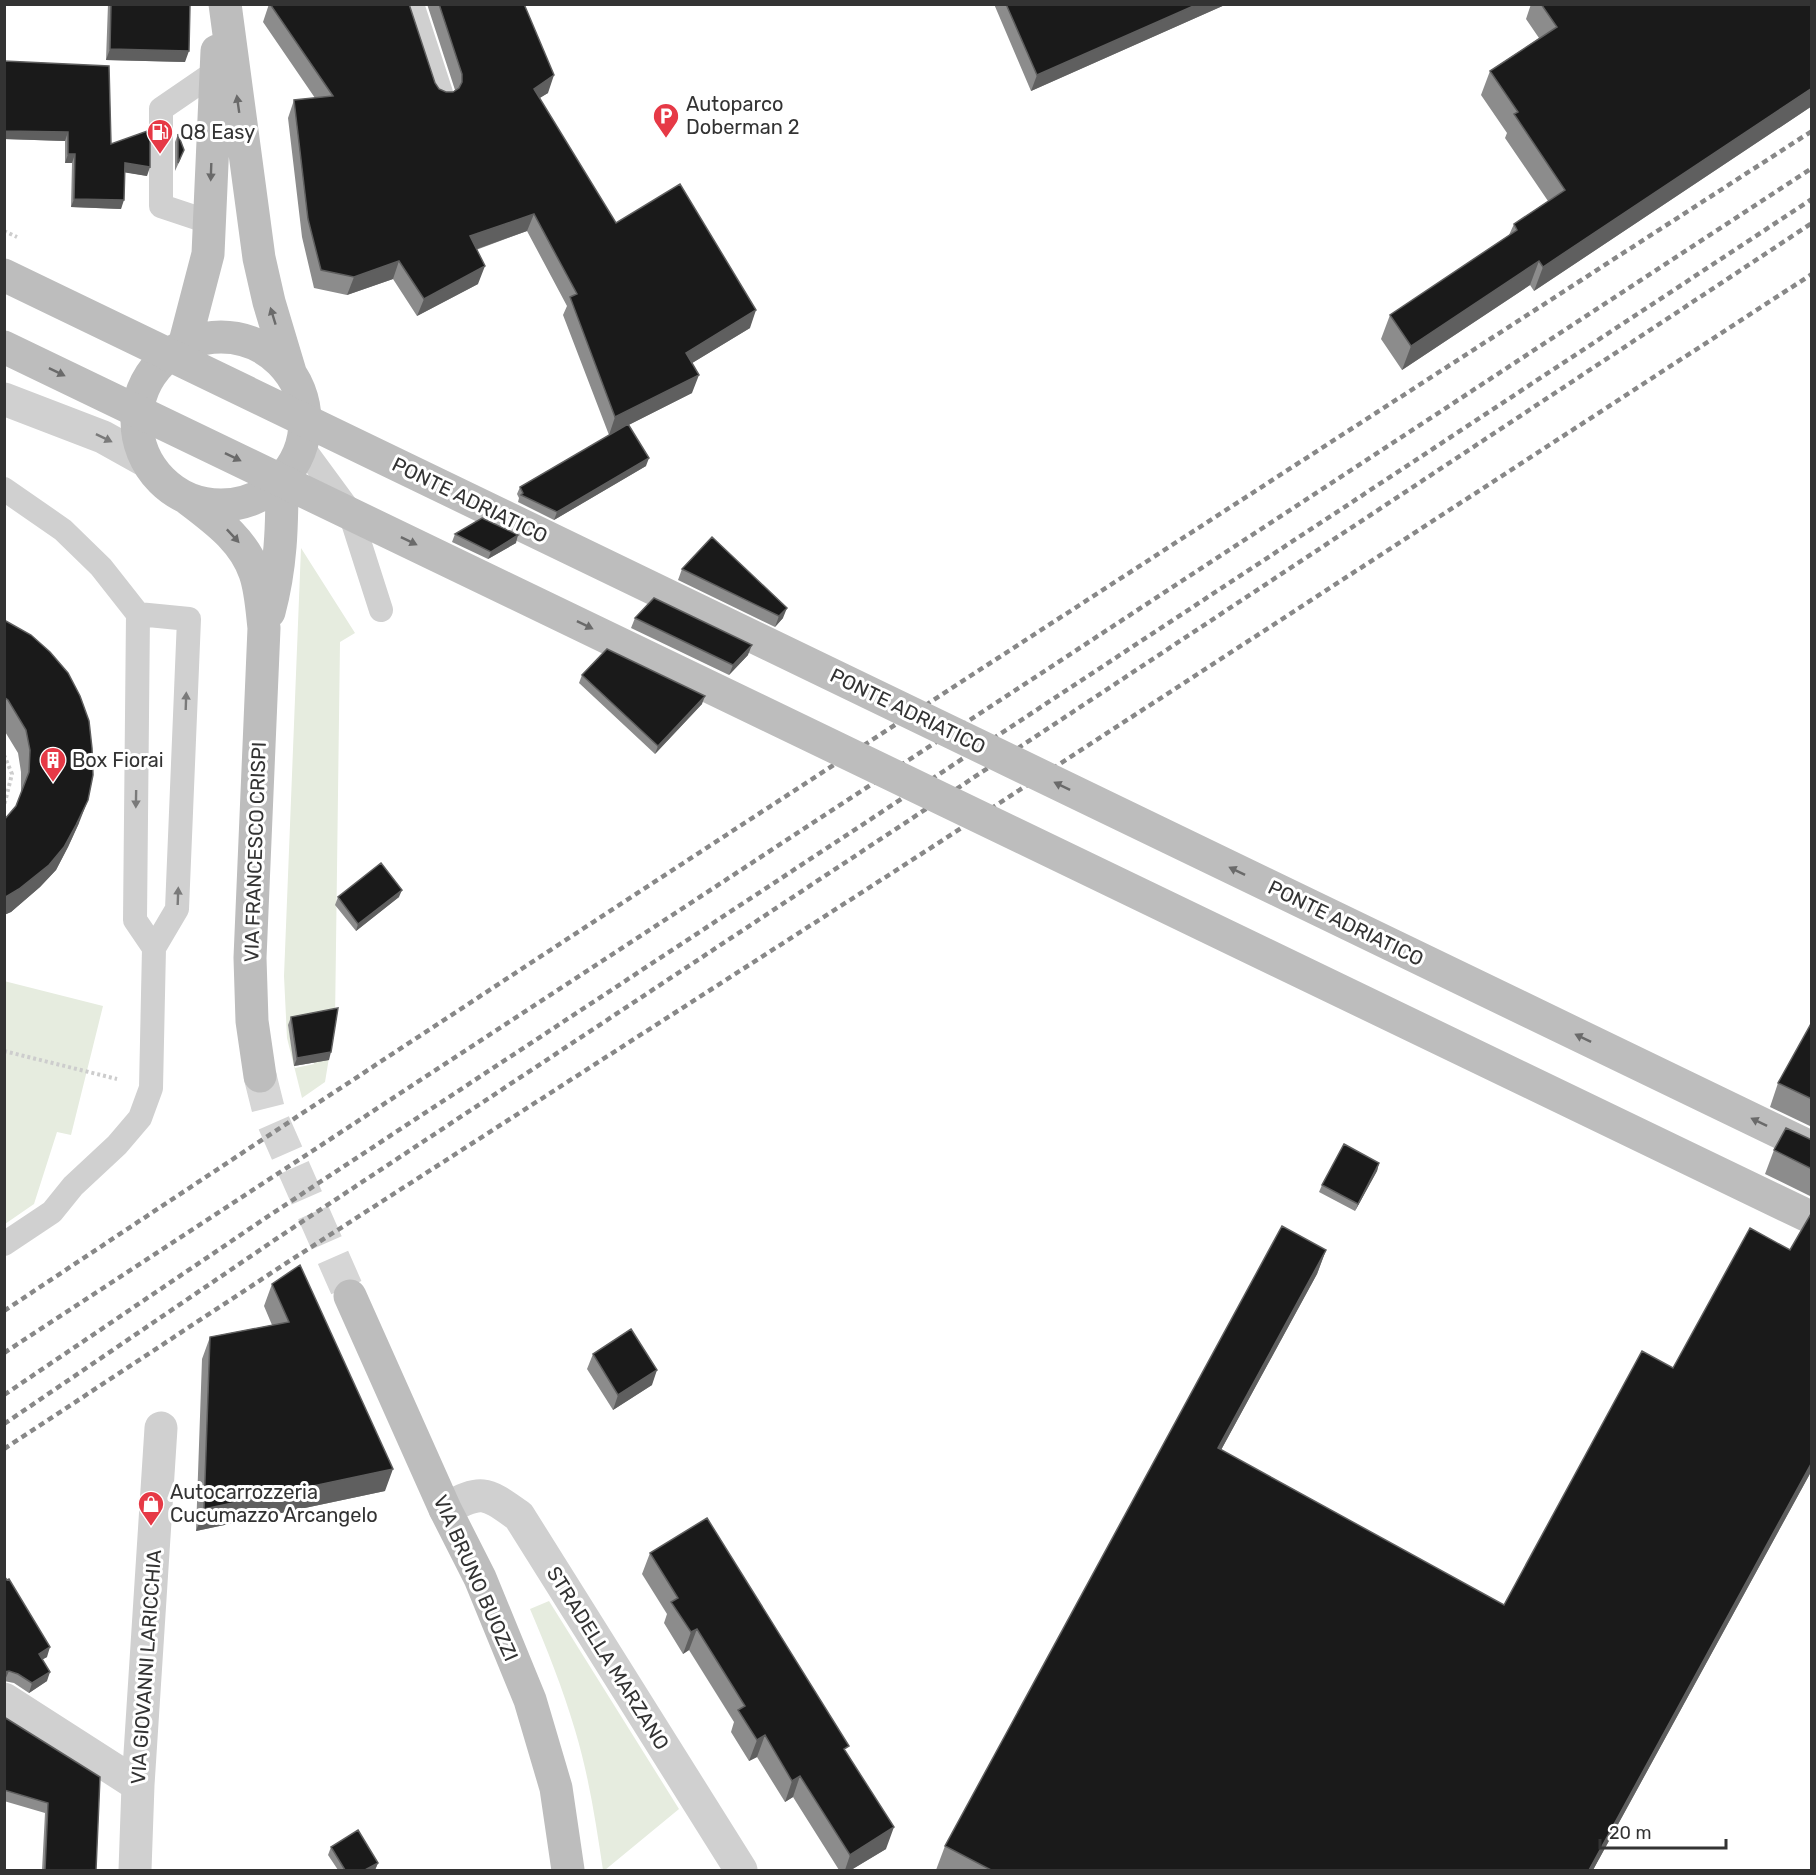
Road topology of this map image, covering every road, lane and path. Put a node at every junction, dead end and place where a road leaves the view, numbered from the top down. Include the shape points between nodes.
1 (224, 4) edge
2 (412, 4) edge
3 (215, 72) junction
4 (442, 96) edge
5 (209, 222) junction
6 (4, 260) edge
7 (4, 275) edge
8 (184, 346) junction
9 (4, 347) edge
10 (290, 372) junction
11 (7, 403) edge
12 (302, 446) junction
13 (146, 461) junction
14 (282, 481) junction
15 (4, 489) edge
16 (188, 499) junction
17 (381, 610) dead end
18 (138, 614) junction
19 (264, 628) junction
20 (4, 755) edge
21 (4, 806) edge
22 (154, 948) junction
23 (4, 1046) edge
24 (6, 1052) edge
25 (260, 1076) tunnel mouth
26 (151, 1088) junction
27 (1812, 1148) edge
28 (1812, 1218) edge
29 (4, 1244) edge
30 (350, 1296) tunnel mouth
31 (161, 1428) dead end
32 (445, 1509) junction
33 (4, 1699) edge
34 (138, 1785) junction
35 (135, 1870) edge
36 (568, 1870) edge
37 (741, 1870) edge

1 - 3 main road
10 -> 1 main road via 259,258
2 - 4 lane
3 -> 5 main road
3 - 5 lane via 161,109 161,206
5 - 8 main road via 208,254
6 - 8 street
27 -> 7 main road, PONTE ADRIATICO, bridge
8 - 10 main road via 206,338 240,339 271,353
8 - 13 main road via 160,363 145,385 138,427
9 -> 28 main road, bridge
10 - 12 main road via 305,414
11 -> 13 street via 103,437
12 - 14 main road
12 - 17 lane via 349,510
13 - 16 main road via 171,489
14 - 16 main road via 263,496 231,505
14 - 19 main road via 282,541 276,585
15 - 18 lane via 63,530 101,567
16 -> 19 main road via 245,549 256,575
18 -> 22 lane via 135,920
22 -> 18 lane via 177,909 189,619
19 - 25 main road, VIA FRANCESCO CRISPI via 250,958 252,1021
20 - 21 path via 12,774
22 - 26 lane
23 - 24 path
24 - 26 path
26 - 29 lane via 140,1118 117,1145 73,1186 52,1212
30 - 32 main road, VIA BRUNO BUOZZI
31 - 34 street, VIA GIOVANNI LARICCHIA
32 - 36 main road, VIA BRUNO BUOZZI via 480,1578 530,1700 555,1788
32 - 37 street, STRADELLA MARZANO via 481,1494 519,1516
33 - 34 street
34 - 35 street, VIA GIOVANNI LARICCHIA

